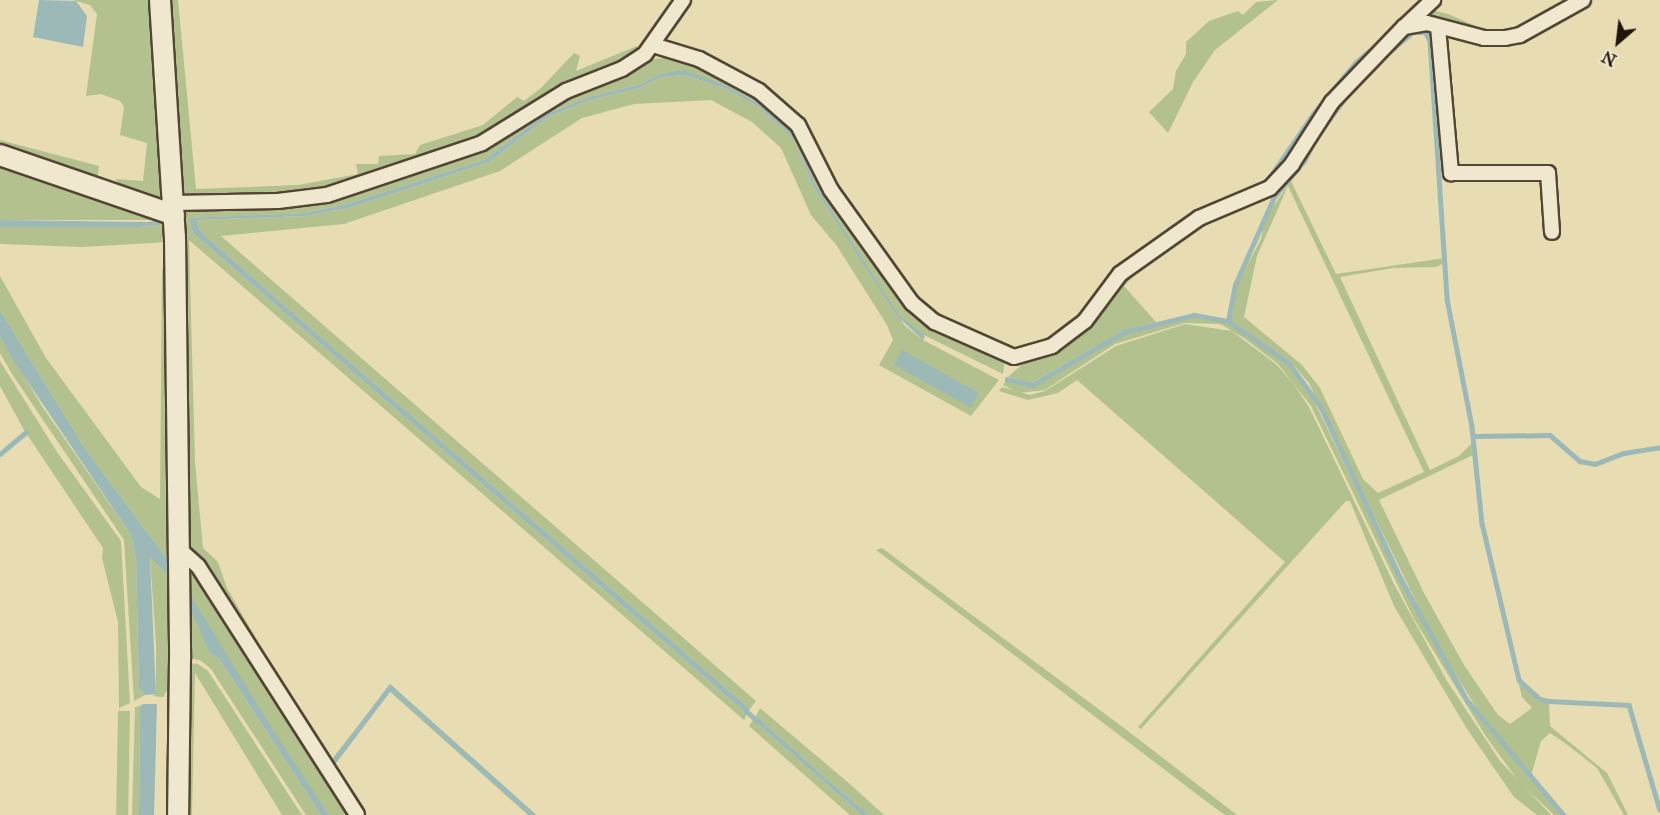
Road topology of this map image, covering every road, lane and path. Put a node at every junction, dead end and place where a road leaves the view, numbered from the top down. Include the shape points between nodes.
1 (160, 0) edge
2 (683, 0) edge
3 (1433, 0) edge
4 (1583, 0) edge
5 (1404, 27) junction
6 (1438, 27) junction
7 (652, 45) junction
8 (0, 155) edge
9 (174, 218) junction
10 (1552, 232) dead end
11 (179, 558) junction
12 (178, 815) edge
13 (357, 815) edge

1 - 9 main road
2 - 7 street
3 - 5 street
4 - 6 street via 1520,35 1505,38 1484,38
5 - 6 street via 1427,23
5 - 7 street via 1332,102 1292,164 1270,188 1199,218 1120,274 1085,321 1052,346 1014,357 935,322 912,303 831,190 798,125 759,91 699,59
6 - 10 street via 1451,173 1548,173
7 - 9 street via 622,69 566,91 482,143 426,165 327,195
8 - 9 main road
9 - 11 main road
11 - 12 main road
11 - 13 street via 198,566

